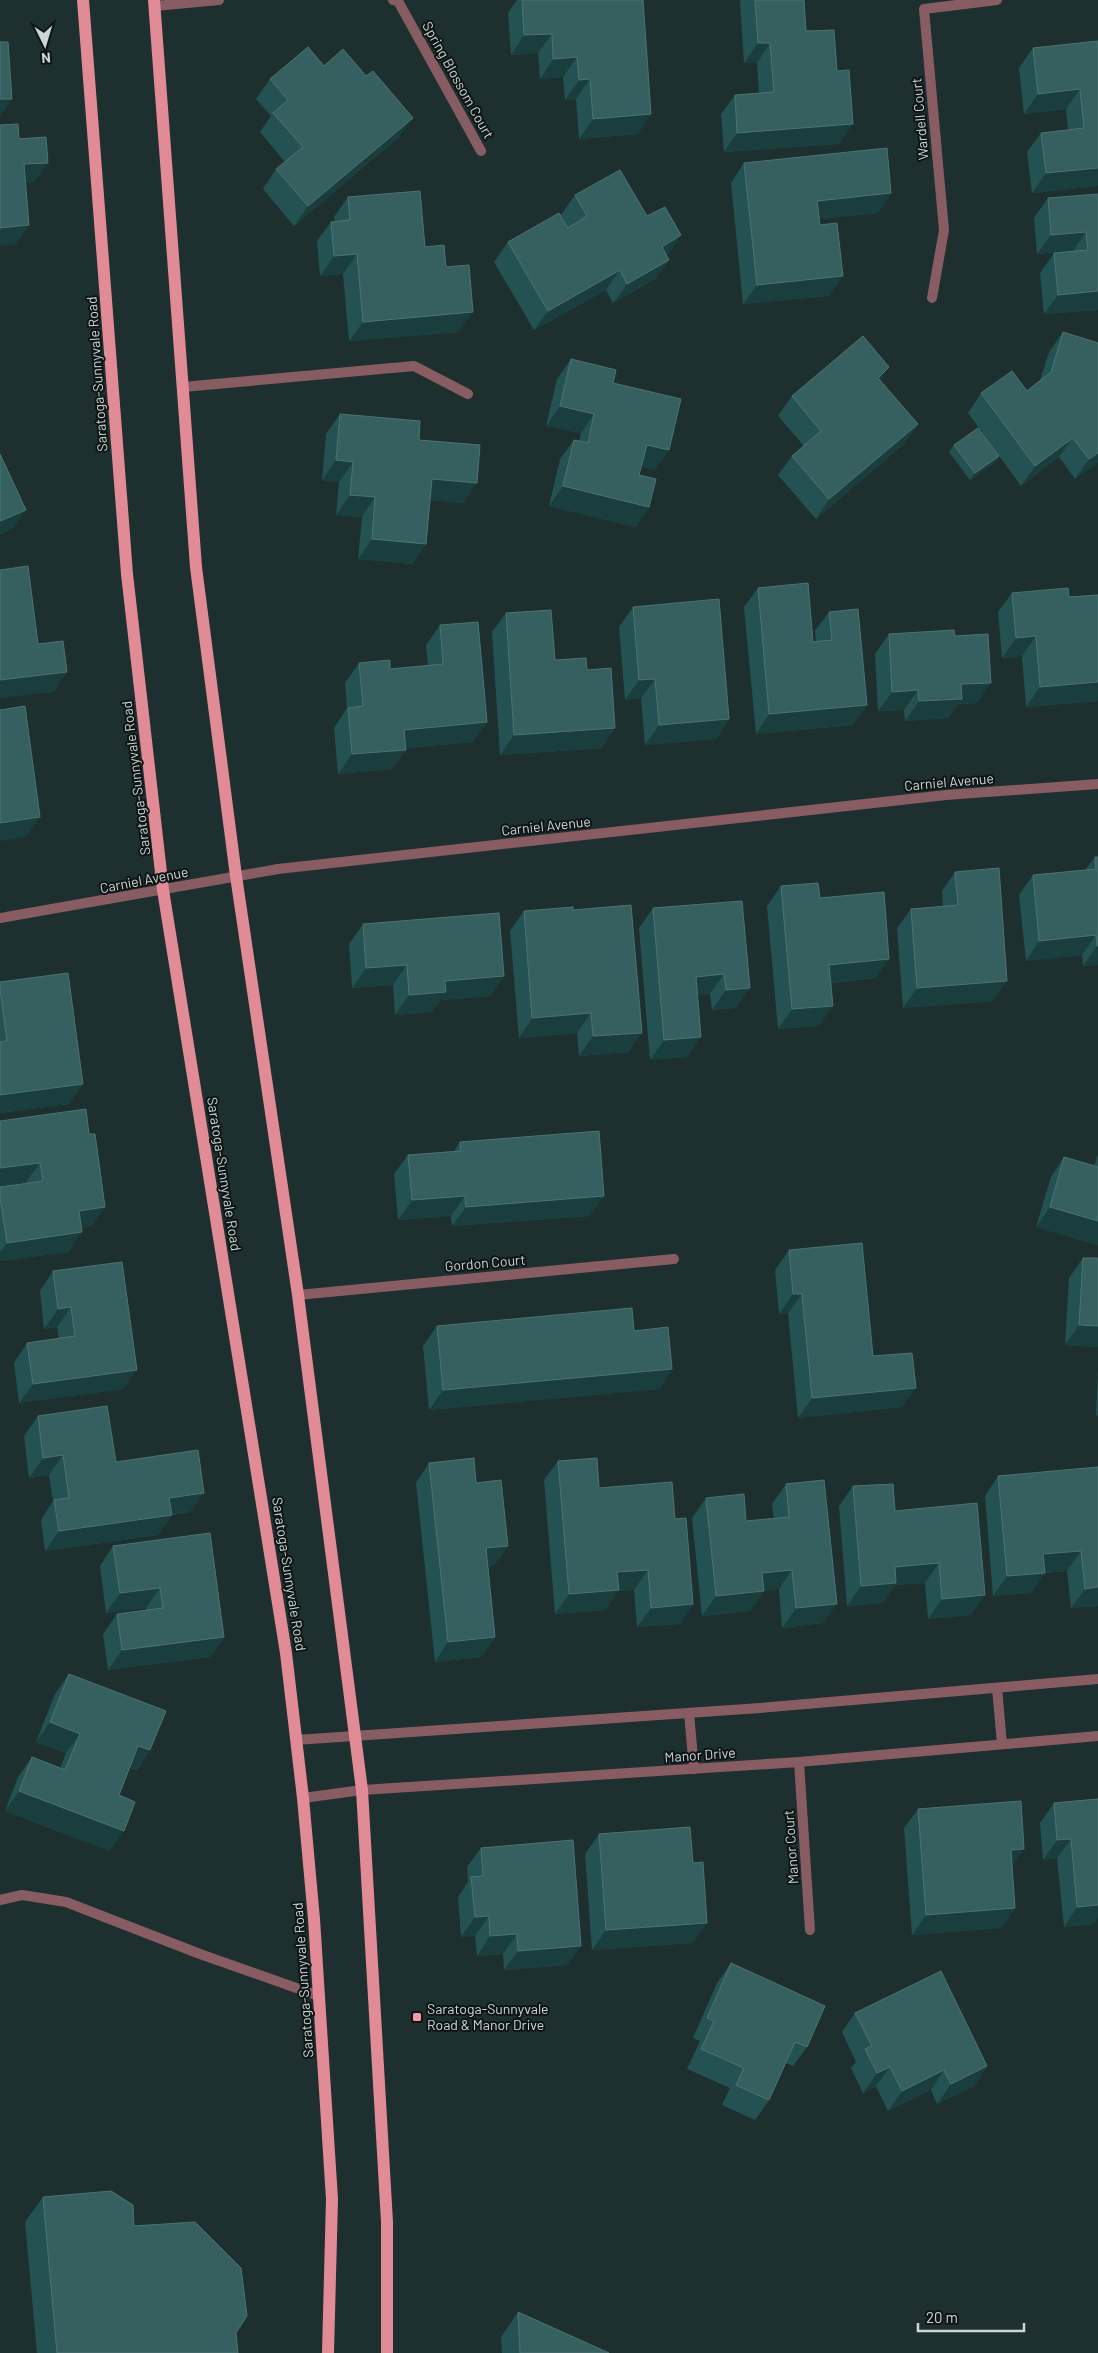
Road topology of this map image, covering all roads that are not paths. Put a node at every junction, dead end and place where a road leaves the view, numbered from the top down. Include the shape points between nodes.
1 (83, 0) edge
2 (219, 0) edge
3 (393, 0) edge
4 (996, 0) edge
5 (155, 3) edge
6 (481, 151) dead end
7 (932, 298) dead end
8 (183, 387) junction
9 (468, 394) dead end
10 (1098, 784) edge
11 (236, 876) junction
12 (164, 890) junction
13 (0, 918) edge
14 (674, 1259) dead end
15 (298, 1295) junction
16 (1098, 1679) edge
17 (997, 1688) junction
18 (689, 1713) junction
19 (355, 1735) junction
20 (1098, 1736) edge
21 (296, 1740) junction
22 (1002, 1744) junction
23 (799, 1762) junction
24 (694, 1769) junction
25 (362, 1790) junction
26 (303, 1798) junction
27 (0, 1900) edge
28 (810, 1930) dead end
29 (319, 1996) junction
30 (328, 2353) edge
31 (387, 2353) edge

1 - 12 main road, Saratoga-Sunnyvale Road via 127,574
2 - 5 street
3 - 6 street, Spring Blossom Court via 398,1
4 - 7 street, Wardell Court via 924,9 944,230
5 - 8 main road
8 - 9 street via 414,366
8 - 11 main road via 196,567
10 - 11 street, Carniel Avenue via 936,796
11 - 12 street, Carniel Avenue
11 - 15 main road
12 - 13 street, Carniel Avenue
12 - 21 main road, Saratoga-Sunnyvale Road via 286,1653
14 - 15 street, Gordon Court
15 - 19 main road
16 - 17 street
17 - 18 street
17 - 22 street
18 - 19 street
18 - 24 street
19 - 21 street
19 - 25 main road
20 - 22 street, Manor Drive
21 - 26 main road, Saratoga-Sunnyvale Road
22 - 23 street, Manor Drive
23 - 24 street, Manor Drive
23 - 28 street, Manor Court
24 - 25 street, Manor Drive
25 - 26 street, Manor Drive
25 - 31 main road via 387,2222
26 - 29 main road, Saratoga-Sunnyvale Road
27 - 29 street via 22,1895 66,1902
29 - 30 main road, Saratoga-Sunnyvale Road via 332,2199

